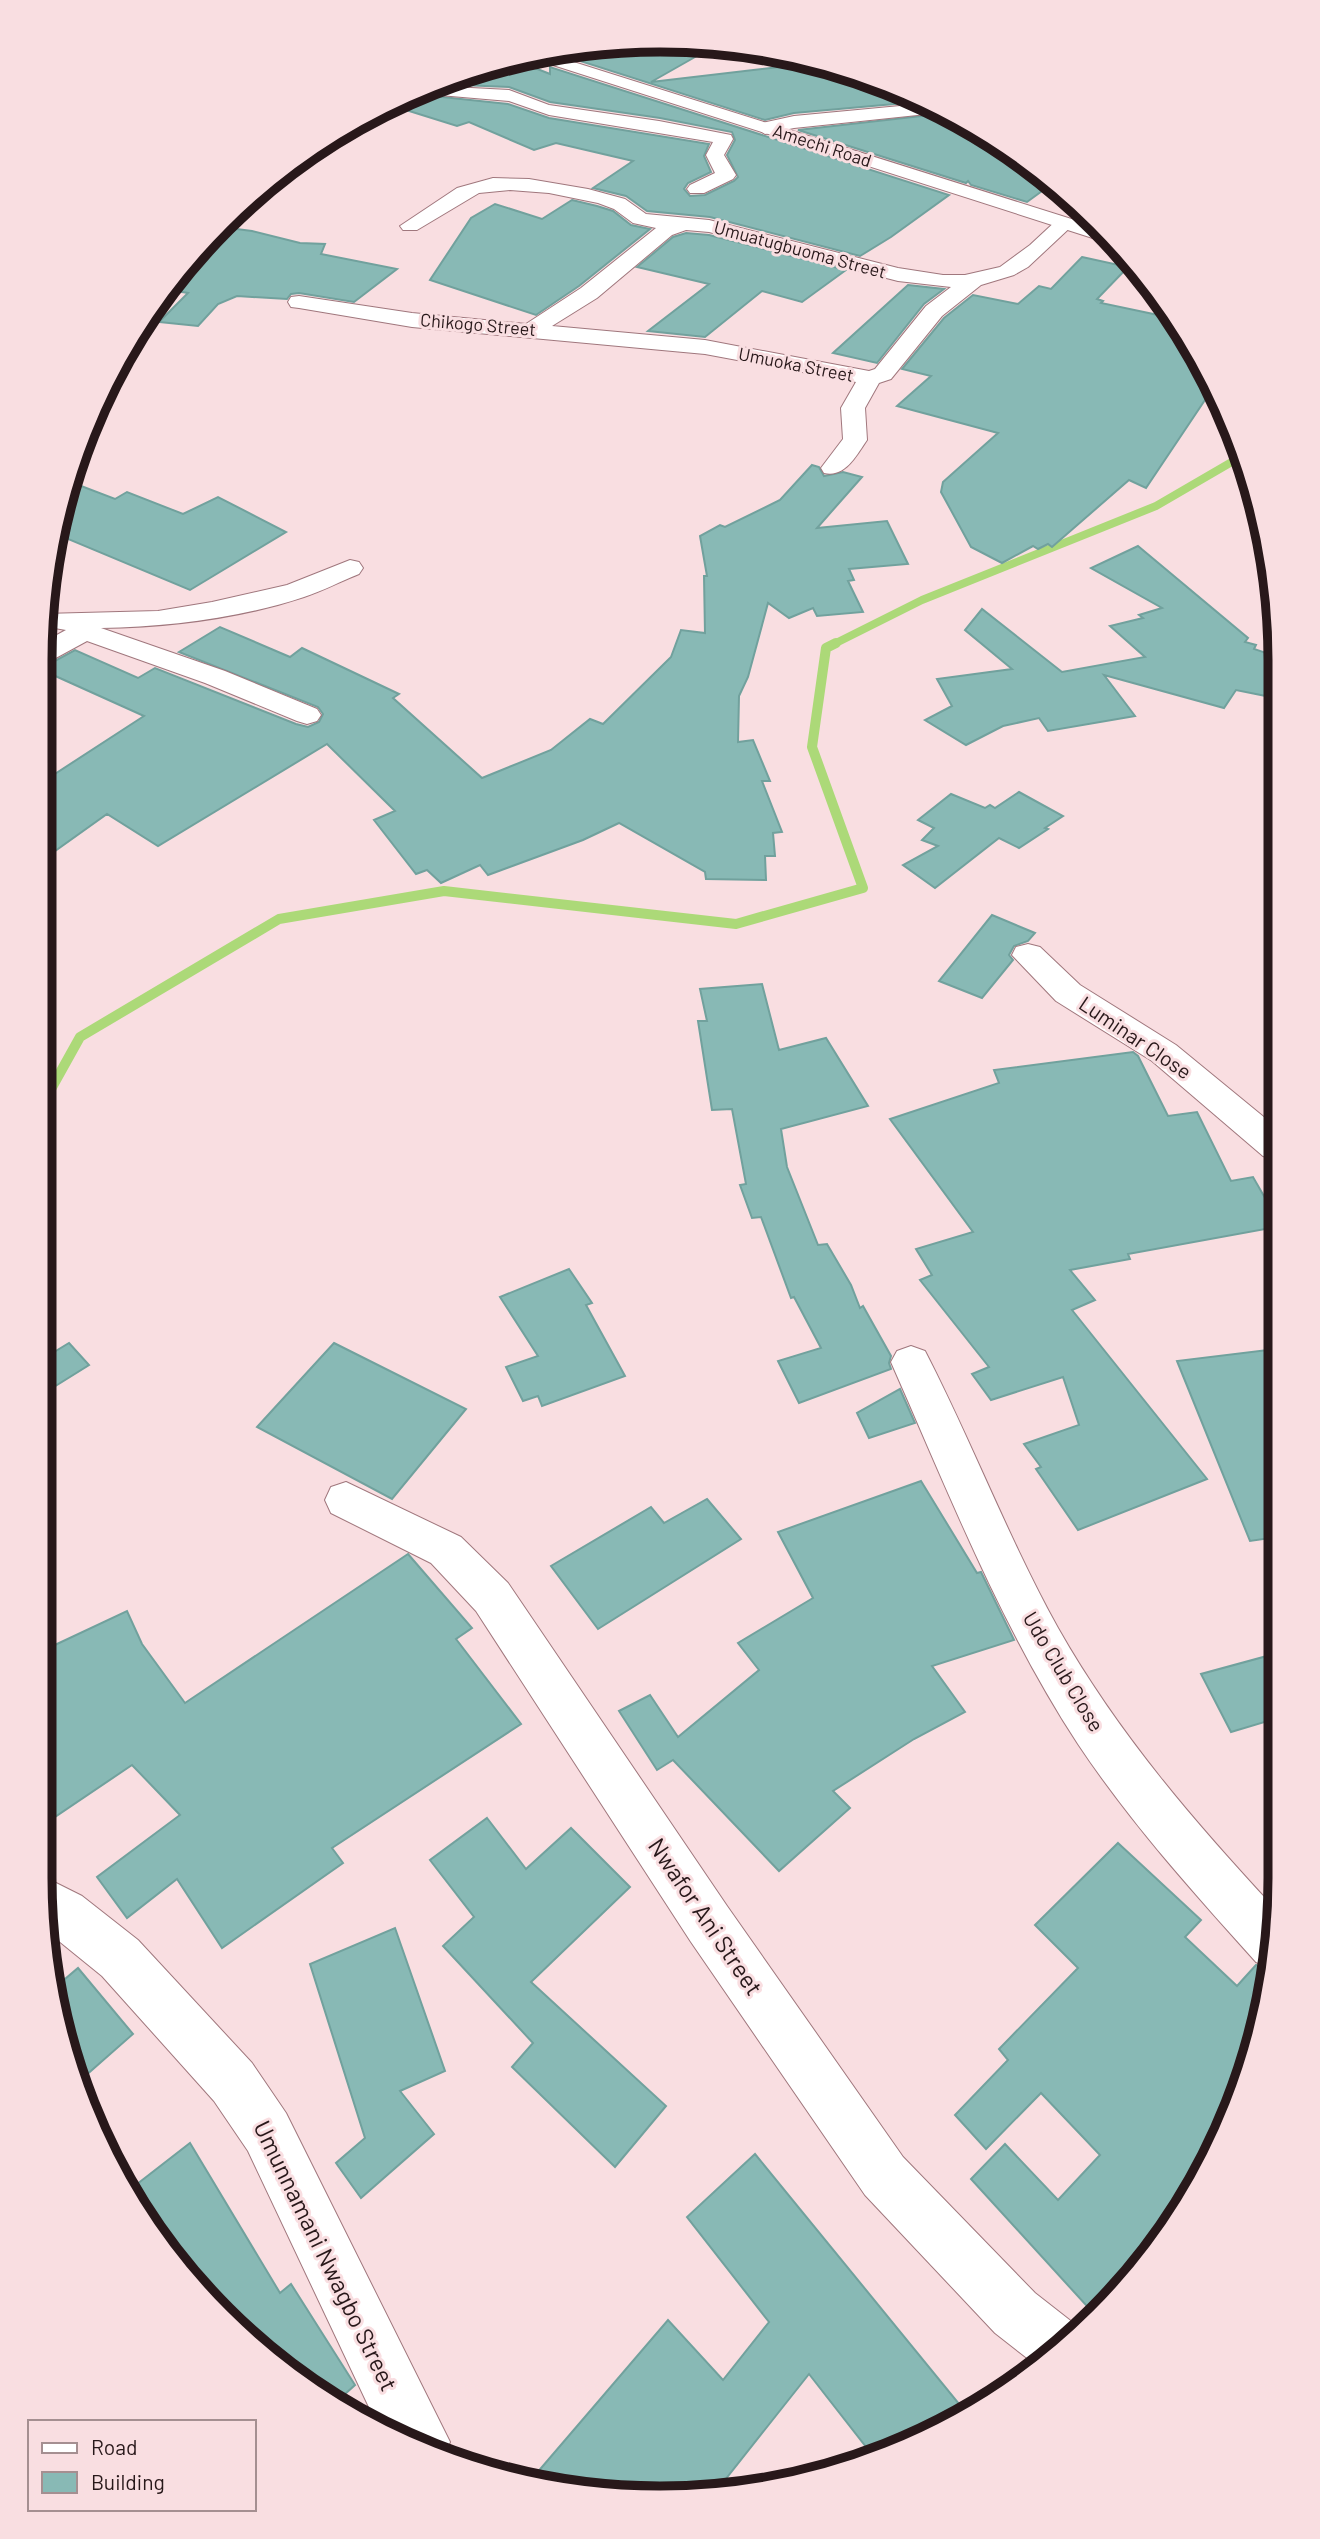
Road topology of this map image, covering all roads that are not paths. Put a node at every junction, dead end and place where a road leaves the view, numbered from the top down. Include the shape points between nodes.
1 (555, 62) edge
2 (445, 93) edge
3 (918, 110) edge
4 (765, 128) junction
5 (697, 188) dead end
6 (1065, 223) junction
7 (410, 226) dead end
8 (678, 226) junction
9 (1091, 231) edge
10 (977, 278) junction
11 (299, 302) dead end
12 (533, 329) junction
13 (657, 343) joint
14 (870, 378) junction
15 (833, 468) dead end
16 (351, 568) dead end
17 (54, 616) edge
18 (54, 618) edge
19 (85, 631) junction
20 (53, 648) edge
21 (307, 715) dead end
22 (1028, 955) dead end
23 (1268, 1140) edge
24 (911, 1362) dead end
25 (345, 1500) dead end
26 (53, 1906) edge
27 (1265, 1933) edge
28 (1053, 2343) edge
29 (416, 2435) edge

1 - 4 street, Amechi Road
2 - 5 street via 504,95 545,109 724,139 715,155 726,175
3 - 4 street
4 - 6 street, Amechi Road
6 - 9 street, Amechi Road
6 - 10 street, Umuatugbuoma Street via 1017,265
7 - 8 street, Umuatugbuoma Street via 470,189 496,184 598,197 624,205 635,217
8 - 10 street, Umuatugbuoma Street via 709,226 896,275
8 - 12 street
10 - 14 street, Umuoka Street via 934,312 883,374
11 - 12 street, Chikogo Street via 412,320
12 - 13 street, Chikogo Street
13 - 14 street, Umuoka Street via 705,347
14 - 15 street via 853,408 855,440
16 - 17 street via 295,592 158,619
18 - 19 street
19 - 20 street
19 - 21 street
22 - 23 street, Luminar Close via 1068,993 1164,1053
24 - 27 street, Udo Club Close via 1012,1583 1094,1728 1136,1784
25 - 28 street, Nwafor Ani Street via 446,1550 492,1597 709,1924 884,2176 1015,2313
26 - 29 street, Umunnamani Nwagbo Street via 120,1958 240,2092 267,2132

